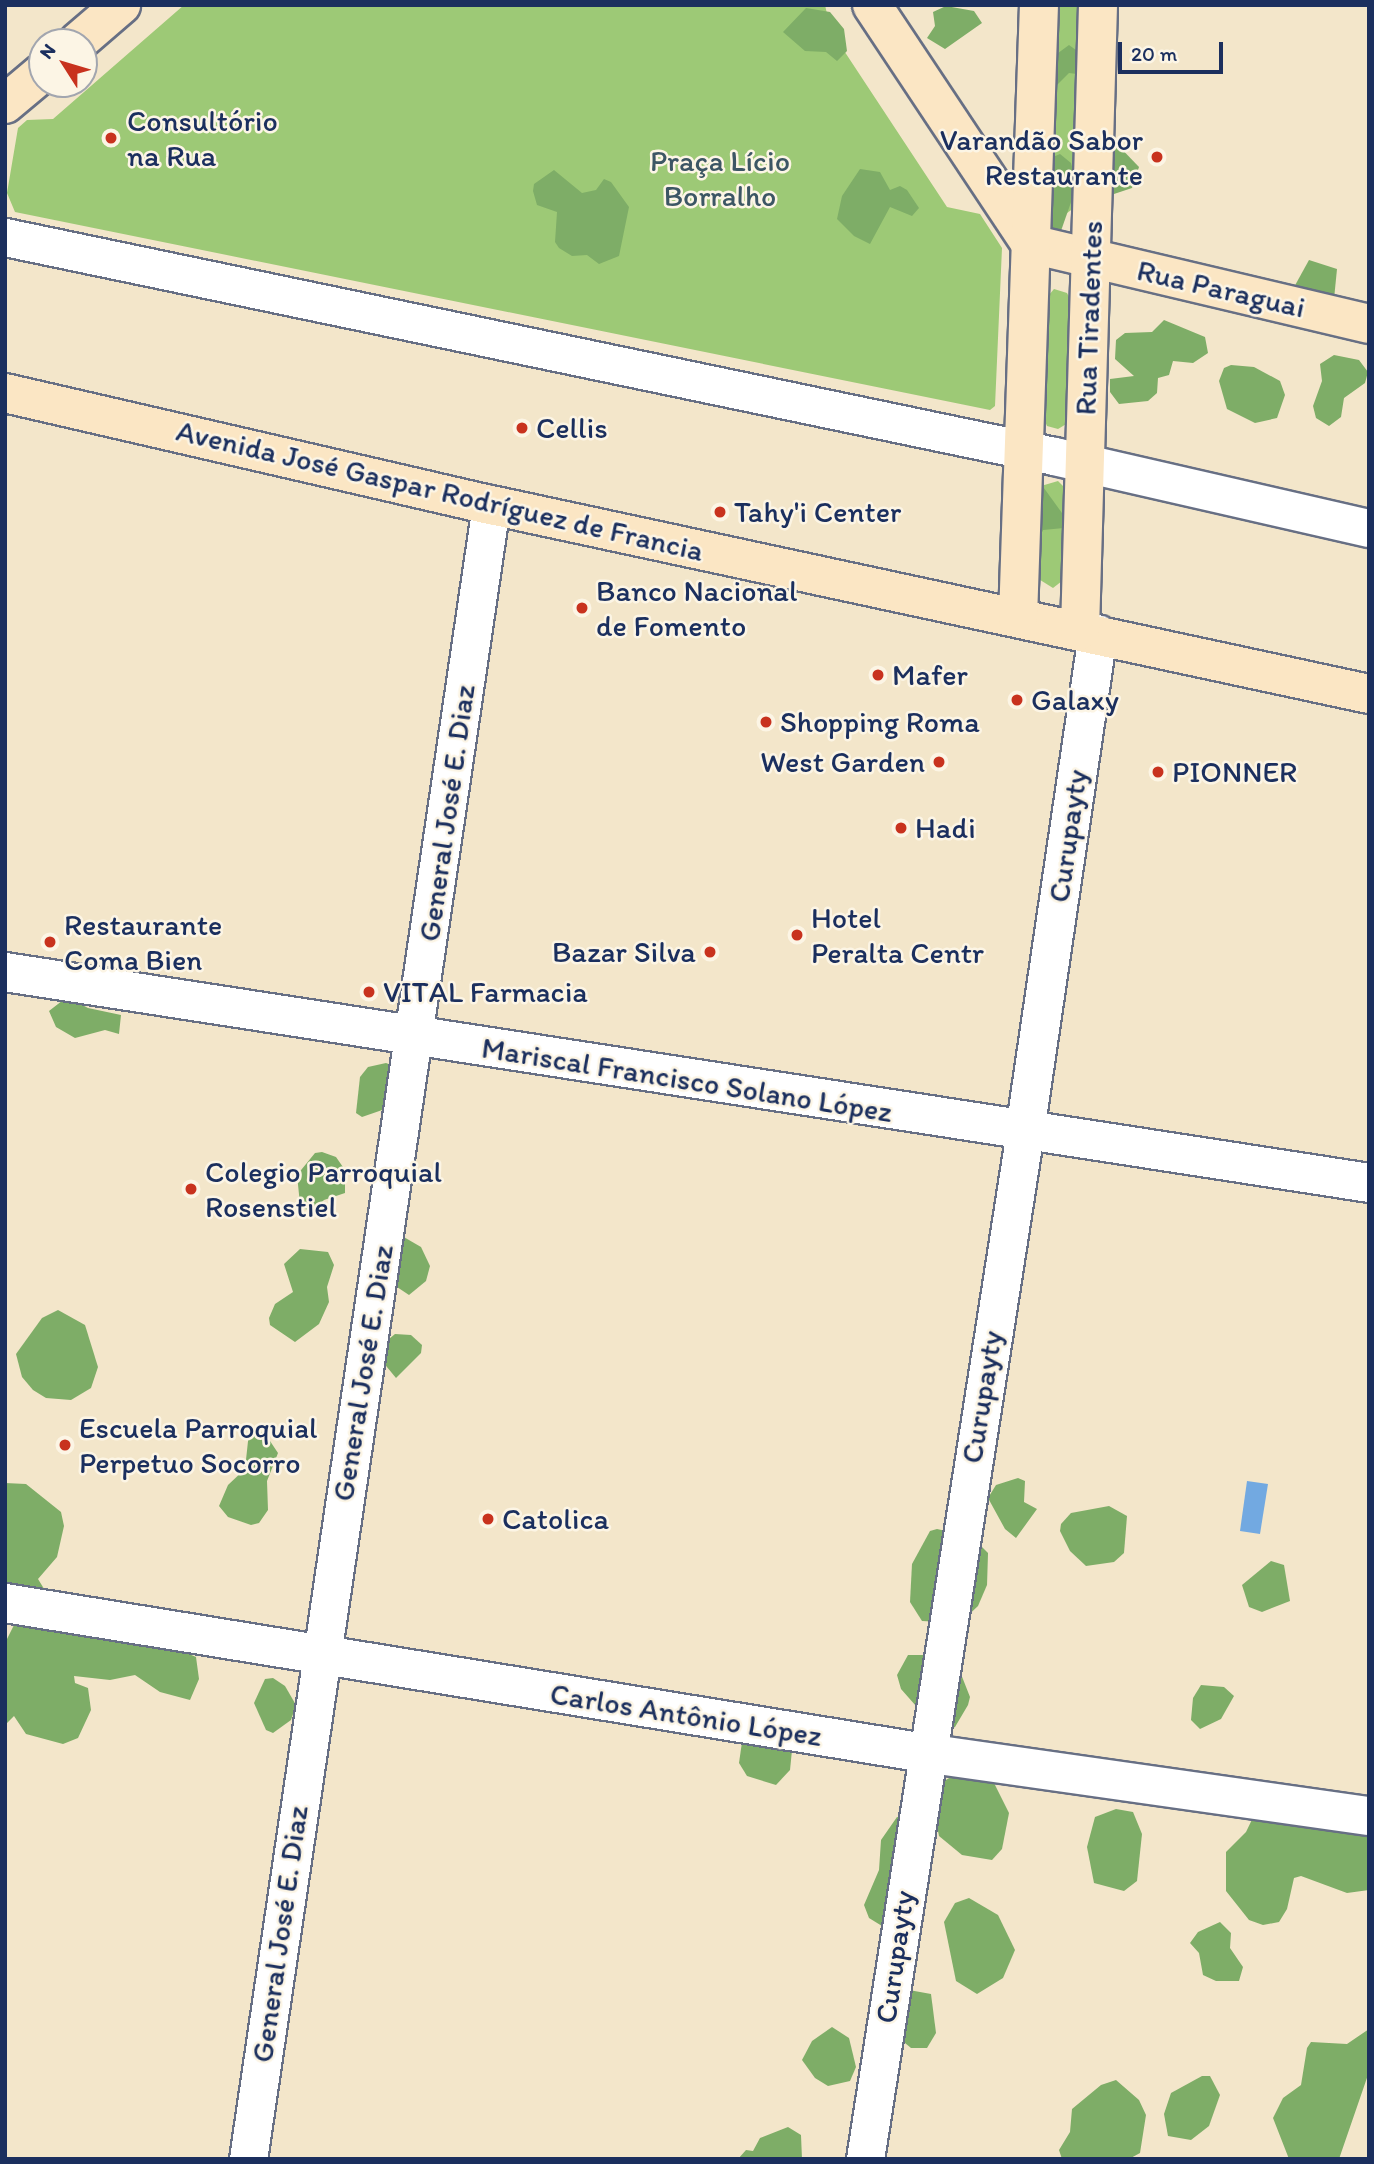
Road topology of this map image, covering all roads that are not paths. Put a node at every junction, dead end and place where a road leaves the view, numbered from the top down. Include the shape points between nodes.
1 (121, 5) edge
2 (872, 5) edge
3 (1039, 5) edge
4 (1098, 5) edge
5 (94, 28) edge
6 (28, 85) edge
7 (5, 104) edge
8 (5, 237) edge
9 (1031, 244) junction
10 (1091, 258) junction
11 (1369, 324) edge
12 (5, 393) edge
13 (1026, 450) junction
14 (1086, 464) junction
15 (491, 505) junction
16 (1369, 528) edge
17 (1018, 618) junction
18 (1089, 632) junction
19 (1369, 694) edge
20 (5, 972) edge
21 (414, 1038) junction
22 (1025, 1131) junction
23 (1369, 1183) edge
24 (5, 1604) edge
25 (319, 1656) junction
26 (925, 1753) junction
27 (1369, 1816) edge
28 (248, 2159) edge
29 (865, 2159) edge

1 - 5 main road
2 - 9 main road
3 - 9 main road, Rua Tiradentes
4 - 10 main road, Rua Tiradentes
6 - 7 main road
8 - 13 street
9 - 10 main road, Rua Paraguai
9 - 13 main road, Rua Tiradentes
10 - 11 main road, Rua Paraguai
10 - 14 main road, Rua Tiradentes
12 - 15 main road, Avenida José Gaspar Rodríguez de Francia
13 - 14 street
13 - 17 main road, Rua Tiradentes
14 - 16 street
14 - 18 main road, Rua Tiradentes
15 - 17 main road, Avenida José Gaspar Rodríguez de Francia
15 - 21 street, General José E. Diaz
17 - 18 main road, Avenida José Gaspar Rodríguez de Francia
18 - 19 main road, Avenida José Gaspar Rodríguez de Francia
18 - 22 street, Curupayty
20 - 21 street, Mariscal Francisco Solano López
21 - 22 street, Mariscal Francisco Solano López
21 - 25 street, General José E. Diaz
22 - 23 street, Mariscal Francisco Solano López
22 - 26 street, Curupayty
24 - 25 street, Carlos Antônio López
25 - 26 street, Carlos Antônio López
25 - 28 street, General José E. Diaz
26 - 27 street, Carlos Antônio López
26 - 29 street, Curupayty

